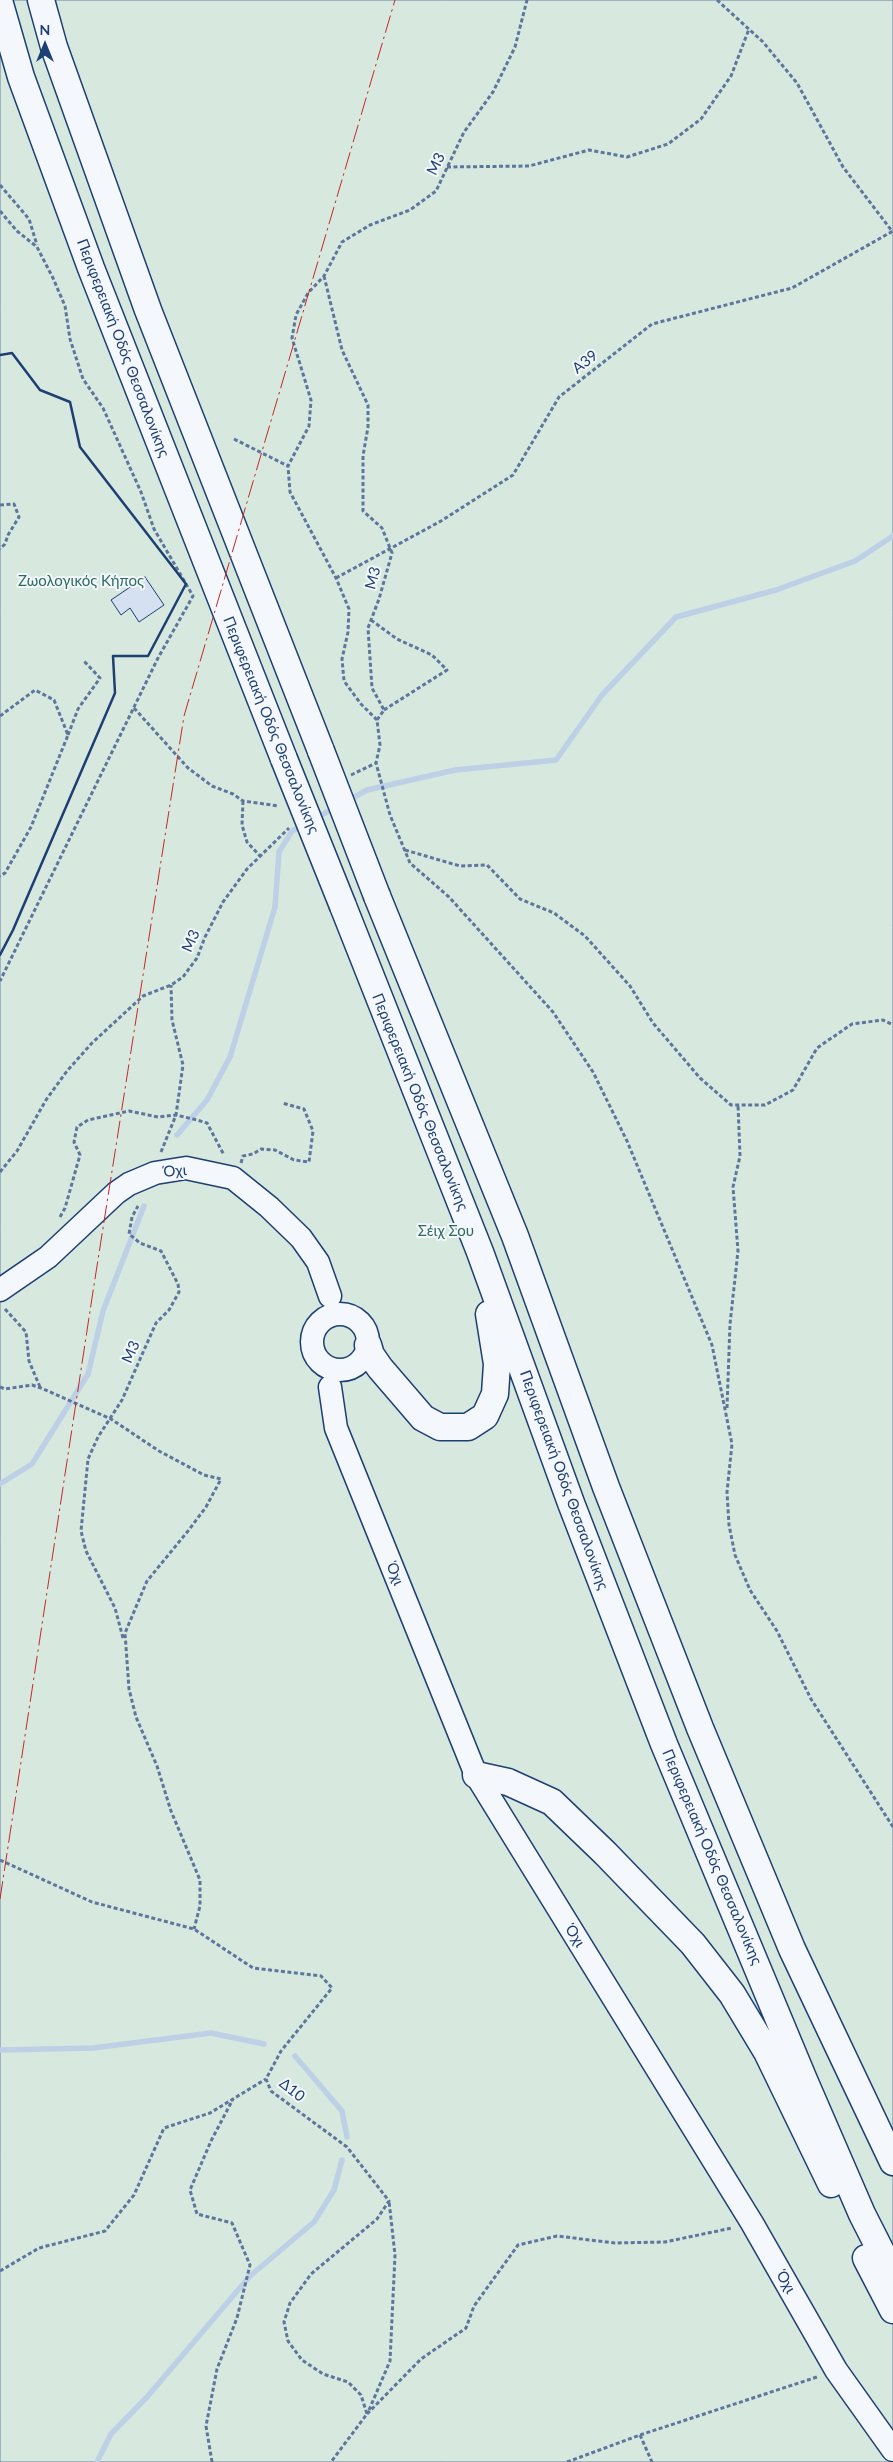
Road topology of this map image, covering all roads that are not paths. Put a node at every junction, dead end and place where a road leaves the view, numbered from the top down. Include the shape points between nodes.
1 (41, 0) edge
2 (0, 4) edge
3 (480, 1252) junction
4 (0, 1290) edge
5 (330, 1296) junction
6 (349, 1316) junction
7 (322, 1320) junction
8 (368, 1345) junction
9 (337, 1378) junction
10 (476, 1775) junction
11 (893, 2162) edge
12 (893, 2275) edge
13 (893, 2310) edge
14 (893, 2450) edge

1 - 11 highway, bridge via 54,47 148,310 376,896 515,1236 610,1496 700,1728 792,1949
2 - 3 highway, Περιφερειακή Οδός Θεσσαλονίκης, bridge via 21,78 90,268
3 - 8 highway via 497,1364 495,1394 480,1421 468,1427 449,1428 423,1418 380,1368
3 - 12 highway, Περιφερειακή Οδός Θεσσαλονίκης via 571,1503 664,1744 804,2080 862,2214
4 - 5 main road, Όχι via 48,1257 128,1184 155,1172 186,1168 233,1178 269,1207 301,1238 318,1262
5 - 6 main road, Όχι
5 - 7 main road via 329,1307
6 - 7 main road via 340,1314
6 - 8 main road via 364,1328
7 - 9 main road via 312,1336 311,1345 319,1362
8 - 9 main road via 360,1362
9 - 10 main road, Όχι via 336,1428
10 - 13 highway via 508,1782 552,1802 670,1920 712,1968 732,1994 766,2052
10 - 14 main road, Όχι via 752,2223 836,2370

